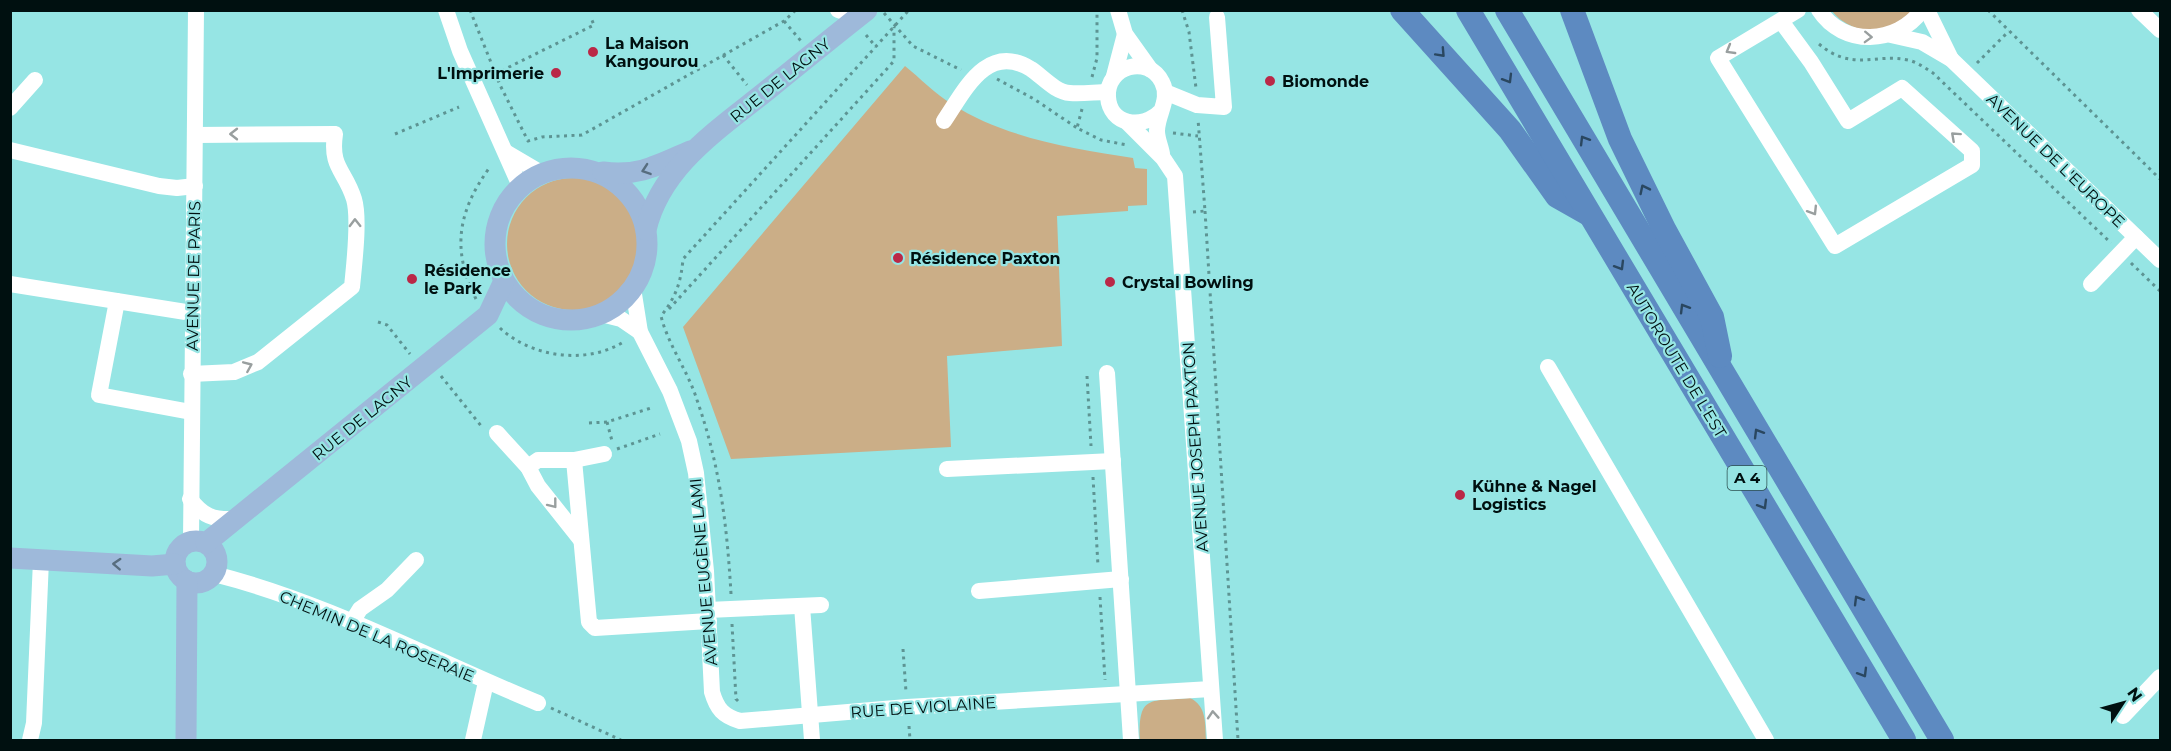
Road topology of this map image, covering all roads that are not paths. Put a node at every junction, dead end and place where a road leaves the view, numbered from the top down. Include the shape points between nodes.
1 (196, 10) edge
2 (446, 10) edge
3 (838, 10) edge
4 (1118, 10) edge
5 (1402, 10) edge
6 (1467, 10) edge
7 (1506, 10) edge
8 (1572, 10) edge
9 (1798, 10) edge
10 (1819, 10) edge
11 (1922, 10) edge
12 (1927, 10) edge
13 (2139, 10) edge
14 (863, 14) edge
15 (1217, 17) dead end
16 (1781, 21) junction
17 (2158, 22) edge
18 (1125, 34) junction
19 (1891, 35) junction
20 (1951, 59) junction
21 (1150, 69) junction
22 (1114, 76) junction
23 (35, 80) dead end
24 (1108, 92) junction
25 (1165, 92) junction
26 (10, 108) edge
27 (1160, 112) junction
28 (944, 121) dead end
29 (1127, 122) junction
30 (195, 135) junction
31 (10, 150) edge
32 (693, 150) junction
33 (507, 153) junction
34 (1163, 158) junction
35 (596, 172) junction
36 (541, 173) junction
37 (195, 186) junction
38 (520, 186) junction
39 (1590, 216) junction
40 (646, 230) junction
41 (2136, 237) junction
42 (2160, 260) edge
43 (504, 280) junction
44 (10, 284) edge
45 (2091, 284) dead end
46 (633, 288) junction
47 (117, 301) junction
48 (482, 307) junction
49 (531, 309) junction
50 (192, 313) junction
51 (601, 314) junction
52 (640, 332) junction
53 (1548, 367) dead end
54 (1107, 373) dead end
55 (191, 374) junction
56 (1724, 376) junction
57 (191, 412) junction
58 (497, 433) road end
59 (604, 454) dead end
60 (574, 460) junction
61 (1113, 461) junction
62 (528, 467) junction
63 (948, 469) dead end
64 (190, 499) junction
65 (234, 519) junction
66 (581, 540) junction
67 (198, 542) junction
68 (10, 558) edge
69 (41, 560) junction
70 (416, 560) dead end
71 (181, 572) junction
72 (214, 574) junction
73 (1121, 579) junction
74 (979, 591) dead end
75 (820, 604) dead end
76 (802, 606) junction
77 (708, 616) junction
78 (352, 622) junction
79 (2160, 676) edge
80 (486, 682) junction
81 (1211, 689) junction
82 (1128, 694) junction
83 (538, 704) road end
84 (721, 712) joint
85 (810, 715) junction
86 (2123, 716) dead end
87 (30, 741) edge
88 (186, 741) edge
89 (473, 741) edge
90 (812, 741) edge
91 (1131, 741) edge
92 (1215, 741) edge
93 (1766, 741) edge
94 (1904, 741) edge
95 (1942, 741) edge

1 - 30 street, AVENUE DE PARIS
2 - 33 street via 460,51
3 - 14 street
4 - 18 street
5 -> 39 highway via 1510,130 1557,196
6 -> 39 highway, AUTOROUTE DE L’EST / A 4
56 -> 7 highway, AUTOROUTE DE L’EST / A 4
56 -> 8 highway via 1712,317 1620,140
9 - 16 street
10 -> 19 street, AVENUE DE L'EUROPE via 1838,29 1855,36
11 - 19 street via 1905,28
12 - 20 street, AVENUE DE L'EUROPE
13 - 17 street
14 - 32 main road, RUE DE LAGNY
15 - 25 street via 1224,107 1197,105
16 -> 16 street via 1718,57 1836,246 1972,165 1972,151 1902,88 1848,121
18 - 21 street
18 - 22 street
19 - 20 street, AVENUE DE L'EUROPE via 1922,42
20 - 41 street, AVENUE DE L'EUROPE
21 - 22 street via 1131,66
21 - 25 street via 1163,83
22 - 24 street
23 - 26 street
24 - 28 street via 1069,93 1010,60 986,66 976,74
24 - 29 street via 1112,111
25 - 27 street
27 - 29 street via 1142,123
27 - 34 street, AVENUE JOSEPH PAXTON via 1157,133
29 - 34 street, AVENUE JOSEPH PAXTON
30 - 37 street, AVENUE DE PARIS
55 -> 30 street via 234,372 258,362 352,287 355,247 354,200 332,154 335,134
31 - 37 street via 159,186
32 -> 35 main road, RUE DE LAGNY via 644,171 624,175
32 - 40 main road, RUE DE LAGNY via 662,188 651,208
33 - 36 street
33 - 38 street
34 - 81 street, AVENUE JOSEPH PAXTON via 1175,176 1180,212
35 - 36 main road via 578,167
35 - 40 main road via 614,180 629,194
36 - 38 main road
37 - 50 street, AVENUE DE PARIS
38 - 43 main road via 504,206 495,230 495,256
39 -> 94 highway, AUTOROUTE DE L’EST / A 4
40 - 46 main road via 643,270
41 - 42 street, AVENUE DE L'EUROPE
41 - 45 street
43 - 48 main road, RUE DE LAGNY
43 - 49 main road
44 - 47 street
46 - 51 main road
46 - 52 street, AVENUE EUGÈNE LAMI
47 - 50 street
47 - 57 street via 99,395
48 - 49 main road
48 - 65 main road, RUE DE LAGNY
49 - 51 main road via 565,320
50 - 55 street, AVENUE DE PARIS
51 - 52 street via 621,319
52 - 77 street, AVENUE EUGÈNE LAMI via 670,391 689,441 702,525
53 - 93 street
54 - 61 street
55 - 57 street, AVENUE DE PARIS
95 -> 56 highway, AUTOROUTE DE L’EST / A 4
57 - 64 street, AVENUE DE PARIS
58 - 62 street
59 - 60 street
60 - 62 street via 538,460
60 - 66 street
61 - 63 street
61 - 73 street
62 -> 66 street via 538,486
64 - 65 street via 200,512 216,520
64 - 67 street, AVENUE DE PARIS
65 - 67 main road, RUE DE LAGNY
66 - 77 street via 586,613 596,628
67 - 71 main road via 179,550
67 - 72 main road via 212,547 218,560
68 - 69 main road
71 -> 69 main road via 152,566
69 - 87 street
70 - 78 street via 387,590 360,609
71 - 72 main road via 202,582
71 - 88 main road
72 - 78 street, CHEMIN DE LA ROSERAIE
73 - 74 street
73 - 82 street
75 - 76 street
76 - 77 street via 732,609
76 - 85 street
77 - 84 street, AVENUE EUGÈNE LAMI via 712,692
78 - 80 street, CHEMIN DE LA ROSERAIE
79 - 86 street
80 - 83 street, CHEMIN DE LA ROSERAIE
80 - 89 street
81 - 82 street, RUE DE VIOLAINE
92 -> 81 street, AVENUE JOSEPH PAXTON
82 - 85 street, RUE DE VIOLAINE
82 - 91 street
84 - 85 street, RUE DE VIOLAINE via 740,721
85 - 90 street

